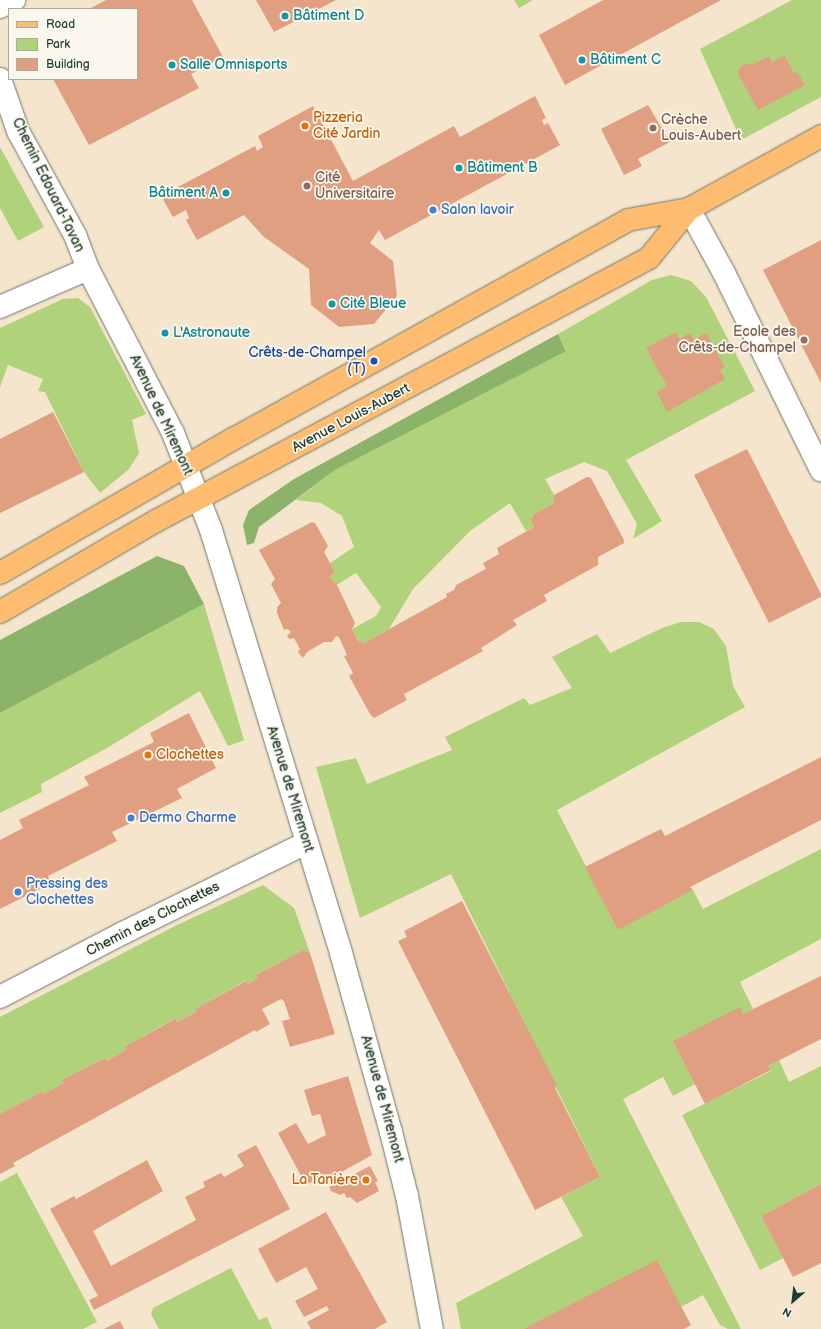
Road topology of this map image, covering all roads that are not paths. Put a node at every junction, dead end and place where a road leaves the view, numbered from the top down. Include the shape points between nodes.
1 (14, 0) edge
2 (0, 8) edge
3 (0, 79) edge
4 (821, 136) edge
5 (689, 209) junction
6 (88, 269) junction
7 (0, 306) edge
8 (187, 466) junction
9 (821, 470) edge
10 (199, 498) junction
11 (0, 573) edge
12 (0, 612) edge
13 (306, 843) junction
14 (0, 997) edge
15 (432, 1329) edge

1 - 2 street
3 - 6 street, Chemin Edouard-Tavan via 18,131 75,236
4 - 5 main road, Avenue Louis-Aubert
5 - 8 main road, Avenue Louis-Aubert via 628,220
5 - 9 street via 724,273
5 - 10 main road, Avenue Louis-Aubert via 649,258
6 - 7 street
6 - 8 street, Avenue de Miremont
8 - 10 street, Avenue de Miremont
8 - 11 main road, Avenue Louis-Aubert
10 - 12 main road, Avenue Louis-Aubert
10 - 13 street, Avenue de Miremont
13 - 14 street, Chemin des Clochettes
13 - 15 street, Avenue de Miremont via 341,953 399,1160

